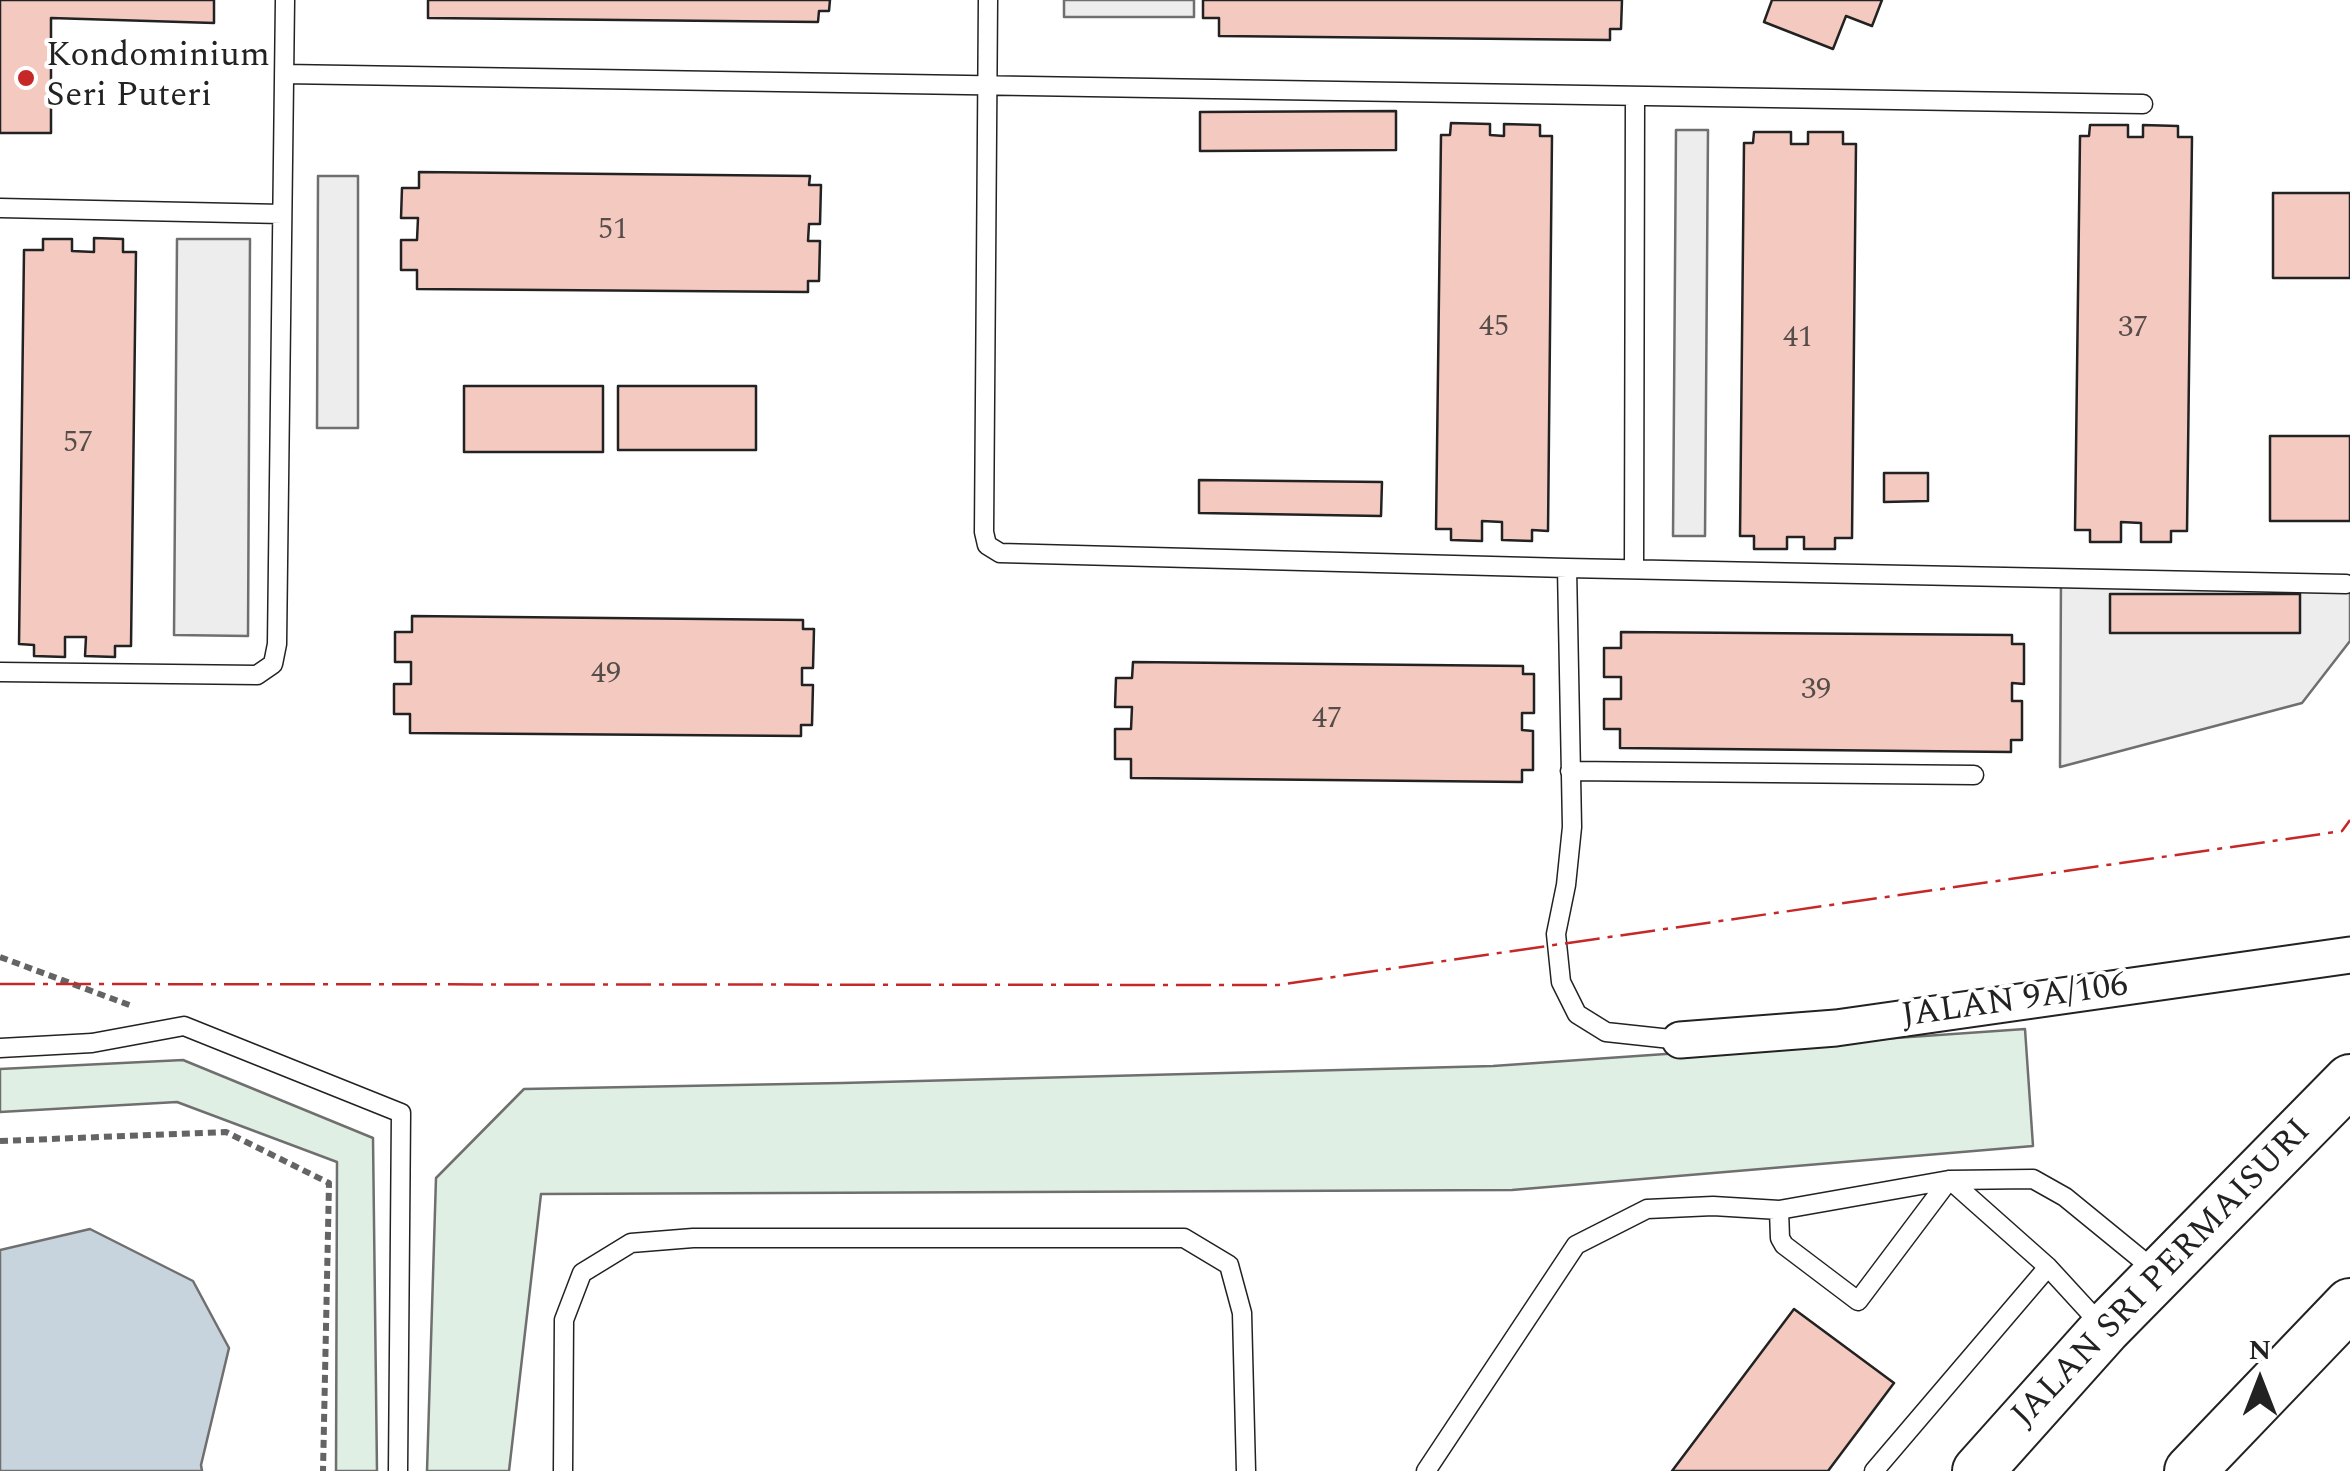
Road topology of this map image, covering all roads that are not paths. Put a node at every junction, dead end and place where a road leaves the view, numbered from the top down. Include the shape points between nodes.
1 (285, 0) edge
2 (988, 0) edge
3 (284, 74) junction
4 (988, 86) junction
5 (1635, 96) junction
6 (2143, 104) dead end
7 (0, 208) edge
8 (282, 214) junction
9 (1567, 568) junction
10 (1634, 568) junction
11 (2346, 584) dead end
12 (0, 672) edge
13 (1570, 771) junction
14 (1974, 775) dead end
15 (2350, 955) edge
16 (1680, 1040) joint
17 (0, 1048) edge
18 (2350, 1080) edge
19 (1950, 1180) junction
20 (1779, 1210) junction
21 (2048, 1266) junction
22 (2158, 1273) junction
23 (2350, 1304) edge
24 (2105, 1329) junction
25 (398, 1471) edge
26 (563, 1471) edge
27 (1246, 1471) edge
28 (1426, 1471) edge
29 (1874, 1471) edge
30 (1978, 1471) edge
31 (2190, 1471) edge

1 - 3 lane
2 - 4 lane
3 - 4 lane
3 - 8 lane
4 - 5 lane
4 - 9 lane via 988,545 1000,553 1064,556
5 - 6 lane
5 - 10 lane
7 - 8 lane
8 - 12 lane via 273,664 257,675
9 - 10 lane
9 - 13 lane
10 - 11 lane
13 - 14 lane
13 - 16 lane via 1572,827 1556,934 1562,982 1577,1014 1606,1032
15 - 16 street, JALAN 9A/106 via 1836,1028
17 - 25 lane via 92,1043 184,1026 401,1113
18 - 22 street, JALAN SRI PERMAISURI
19 - 20 lane
19 - 20 lane via 1858,1301 1784,1245
19 - 21 lane
19 - 22 lane via 2033,1179 2066,1197
20 - 28 lane via 1648,1209 1576,1245
21 - 24 lane
21 - 29 lane
22 - 24 street, JALAN SRI PERMAISURI
23 - 31 street
24 - 30 street, JALAN SRI PERMAISURI
26 - 27 lane via 564,1320 582,1273 631,1243 693,1238 1184,1238 1229,1265 1242,1313

